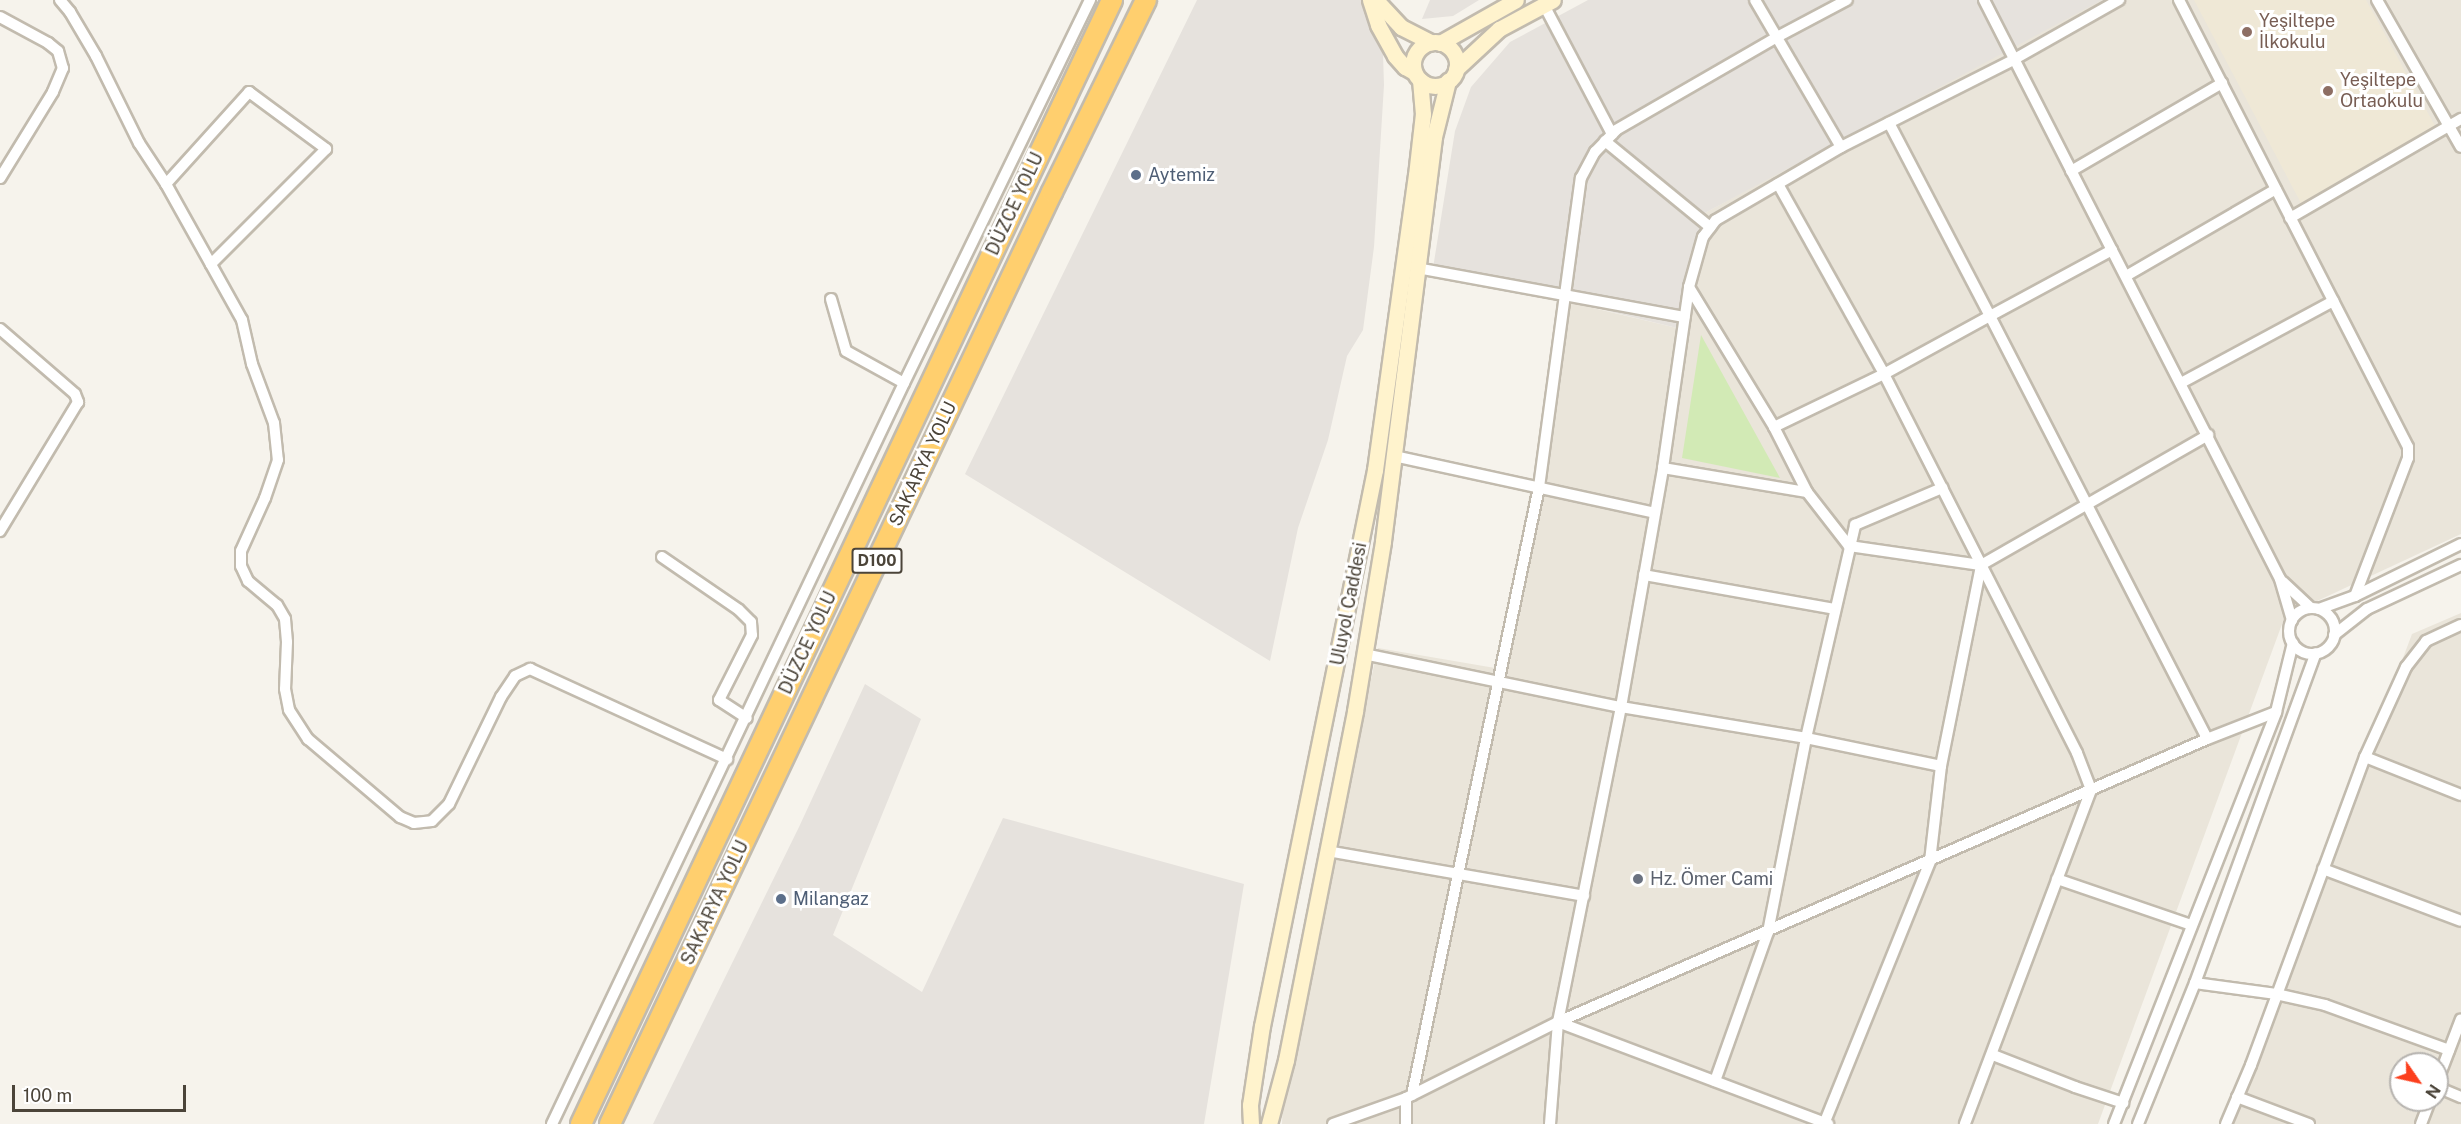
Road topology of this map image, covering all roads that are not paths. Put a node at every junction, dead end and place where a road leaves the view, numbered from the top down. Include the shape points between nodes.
1 (60, 0) edge
2 (1090, 0) edge
3 (1112, 0) edge
4 (1146, 0) edge
5 (1370, 0) edge
6 (1376, 0) edge
7 (1516, 0) edge
8 (1755, 0) edge
9 (1847, 0) edge
10 (1984, 0) edge
11 (2119, 0) edge
12 (2179, 0) edge
13 (2377, 0) edge
14 (1548, 2) edge
15 (0, 16) edge
16 (1777, 37) junction
17 (1436, 43) junction
18 (2013, 60) junction
19 (1452, 75) junction
20 (1417, 76) junction
21 (2222, 83) junction
22 (2461, 119) edge
23 (1889, 123) junction
24 (2449, 127) junction
25 (1608, 137) junction
26 (1841, 147) junction
27 (2461, 147) edge
28 (2071, 171) junction
29 (0, 178) edge
30 (166, 184) junction
31 (1778, 184) junction
32 (2276, 189) junction
33 (2290, 218) junction
34 (1710, 227) junction
35 (2112, 250) junction
36 (212, 264) junction
37 (1417, 268) junction
38 (2126, 276) junction
39 (1689, 287) junction
40 (1564, 293) junction
41 (831, 299) dead end
42 (2333, 301) junction
43 (1990, 316) junction
44 (1685, 317) junction
45 (0, 329) edge
46 (1884, 374) junction
47 (904, 383) junction
48 (2181, 383) junction
49 (1774, 427) junction
50 (2208, 435) junction
51 (1394, 456) junction
52 (1663, 468) junction
53 (1539, 487) junction
54 (1942, 489) junction
55 (1807, 492) junction
56 (2086, 504) junction
57 (1655, 513) junction
58 (0, 531) edge
59 (2461, 544) edge
60 (1849, 546) junction
61 (662, 557) dead end
62 (1981, 565) junction
63 (2461, 565) edge
64 (1644, 574) junction
65 (2280, 579) junction
66 (2355, 596) junction
67 (1835, 609) junction
68 (2315, 609) junction
69 (2292, 620) junction
70 (2461, 626) edge
71 (2334, 635) junction
72 (2293, 643) junction
73 (2316, 653) junction
74 (1364, 654) junction
75 (1498, 683) junction
76 (1621, 707) junction
77 (2276, 712) junction
78 (747, 718) junction
79 (1806, 738) junction
80 (2207, 739) junction
81 (2365, 757) junction
82 (727, 759) junction
83 (1941, 766) junction
84 (2091, 790) junction
85 (2461, 795) edge
86 (1327, 851) junction
87 (1929, 861) junction
88 (2323, 869) junction
89 (1456, 873) junction
90 (2057, 879) junction
91 (1584, 896) junction
92 (2461, 921) edge
93 (2191, 924) junction
94 (1768, 932) junction
95 (2195, 983) junction
96 (2276, 994) junction
97 (2461, 1019) edge
98 (1558, 1022) junction
99 (2454, 1047) edge
100 (1993, 1055) junction
101 (1715, 1081) junction
102 (1409, 1097) junction
103 (2237, 1097) junction
104 (2124, 1103) junction
105 (1826, 1123) edge
106 (552, 1124) edge
107 (581, 1124) edge
108 (610, 1124) edge
109 (1251, 1124) edge
110 (1269, 1124) edge
111 (1333, 1124) edge
112 (1406, 1124) edge
113 (1550, 1124) edge
114 (1965, 1124) edge
115 (2114, 1124) edge
116 (2138, 1124) edge
117 (2226, 1124) edge
118 (2309, 1124) edge

1 - 30 street via 96,56 139,143
2 - 47 street
3 - 107 highway, DÜZCE YOLU / D100
4 - 108 highway, SAKARYA YOLU / D100
5 - 20 main road via 1395,56
6 - 17 main road via 1401,27
7 - 17 main road
8 - 16 street
9 - 16 street
10 - 18 street
11 - 18 street
12 - 21 street
13 - 24 street
14 - 19 main road via 1499,29
14 - 25 street
15 - 29 street via 58,51 63,68 53,92
16 - 25 street
16 - 26 street
17 - 19 main road via 1453,52
17 - 20 main road via 1415,53
18 - 23 street
18 - 28 street
19 - 20 main road via 1437,86
19 - 37 main road, Uluyol Caddesi via 1434,137
20 - 109 main road, Uluyol Caddesi via 1423,114 1375,470 1262,1026 1250,1105
21 - 28 street
21 - 32 street
22 - 24 street
23 - 26 street
23 - 43 street
24 - 27 street
24 - 33 street
25 - 34 street
25 - 40 street via 1581,178
26 - 31 street
28 - 35 street
30 - 36 street
30 - 36 street via 249,92 326,149
31 - 34 street
31 - 46 street
32 - 33 street
32 - 38 street
33 - 42 street
34 - 39 street via 1703,237
35 - 38 street
35 - 43 street
36 - 82 street via 242,320 252,364 274,423 278,460 242,551 241,566 248,581 277,605 285,619 285,689 290,711 308,739 400,817 414,823 432,821 449,804 514,676 530,669
37 - 40 street
37 - 51 main road, Uluyol Caddesi
38 - 48 street
39 - 44 street
39 - 49 street
40 - 44 street
40 - 53 street
41 - 47 street via 846,351
42 - 48 street
42 - 66 street via 2408,447 2408,458
43 - 46 street
43 - 56 street
44 - 52 street
45 - 58 street via 75,394 78,402
46 - 49 street
46 - 54 street
47 - 78 street
48 - 50 street
49 - 55 street
50 - 56 street
50 - 65 street
51 - 53 street
51 - 74 main road, Uluyol Caddesi
52 - 55 street
52 - 57 street
53 - 57 street
53 - 75 street
54 - 60 street via 1855,525
54 - 62 street
55 - 60 street
56 - 62 street
56 - 80 street
57 - 64 street
59 - 66 street
60 - 62 street
60 - 67 street
61 - 78 street via 751,622 752,635 718,700
62 - 83 street
62 - 84 street via 2077,753
63 - 71 street via 2367,609
64 - 67 street
64 - 76 street
65 - 68 street
65 - 69 street
66 - 68 street
67 - 79 street
68 - 69 street via 2297,614
68 - 71 street via 2331,618
69 - 72 street
70 - 81 street via 2426,641 2406,668
71 - 73 street via 2331,645
72 - 73 street via 2304,652
72 - 77 street
73 - 95 street
74 - 75 street
74 - 86 main road, Uluyol Caddesi
75 - 76 street
75 - 89 street
76 - 79 street
76 - 91 street
77 - 80 street
77 - 93 street
78 - 82 street
79 - 83 street
79 - 94 street
80 - 84 street
81 - 85 street
81 - 88 street
82 - 106 street
83 - 87 street
84 - 87 street
84 - 90 street
86 - 89 street
86 - 110 main road, Uluyol Caddesi via 1286,1060
87 - 94 street
87 - 105 street
88 - 92 street
88 - 96 street
89 - 91 street
89 - 102 street
90 - 93 street
90 - 100 street
91 - 98 street
93 - 104 street
94 - 98 street
94 - 101 street
95 - 96 street
95 - 116 street
96 - 99 street via 2325,1005
96 - 103 street
97 - 99 street
98 - 101 street
98 - 102 street
98 - 113 street
100 - 104 street
100 - 114 street
101 - 105 street
102 - 111 street
102 - 112 street
103 - 117 street
103 - 118 street
104 - 115 street

